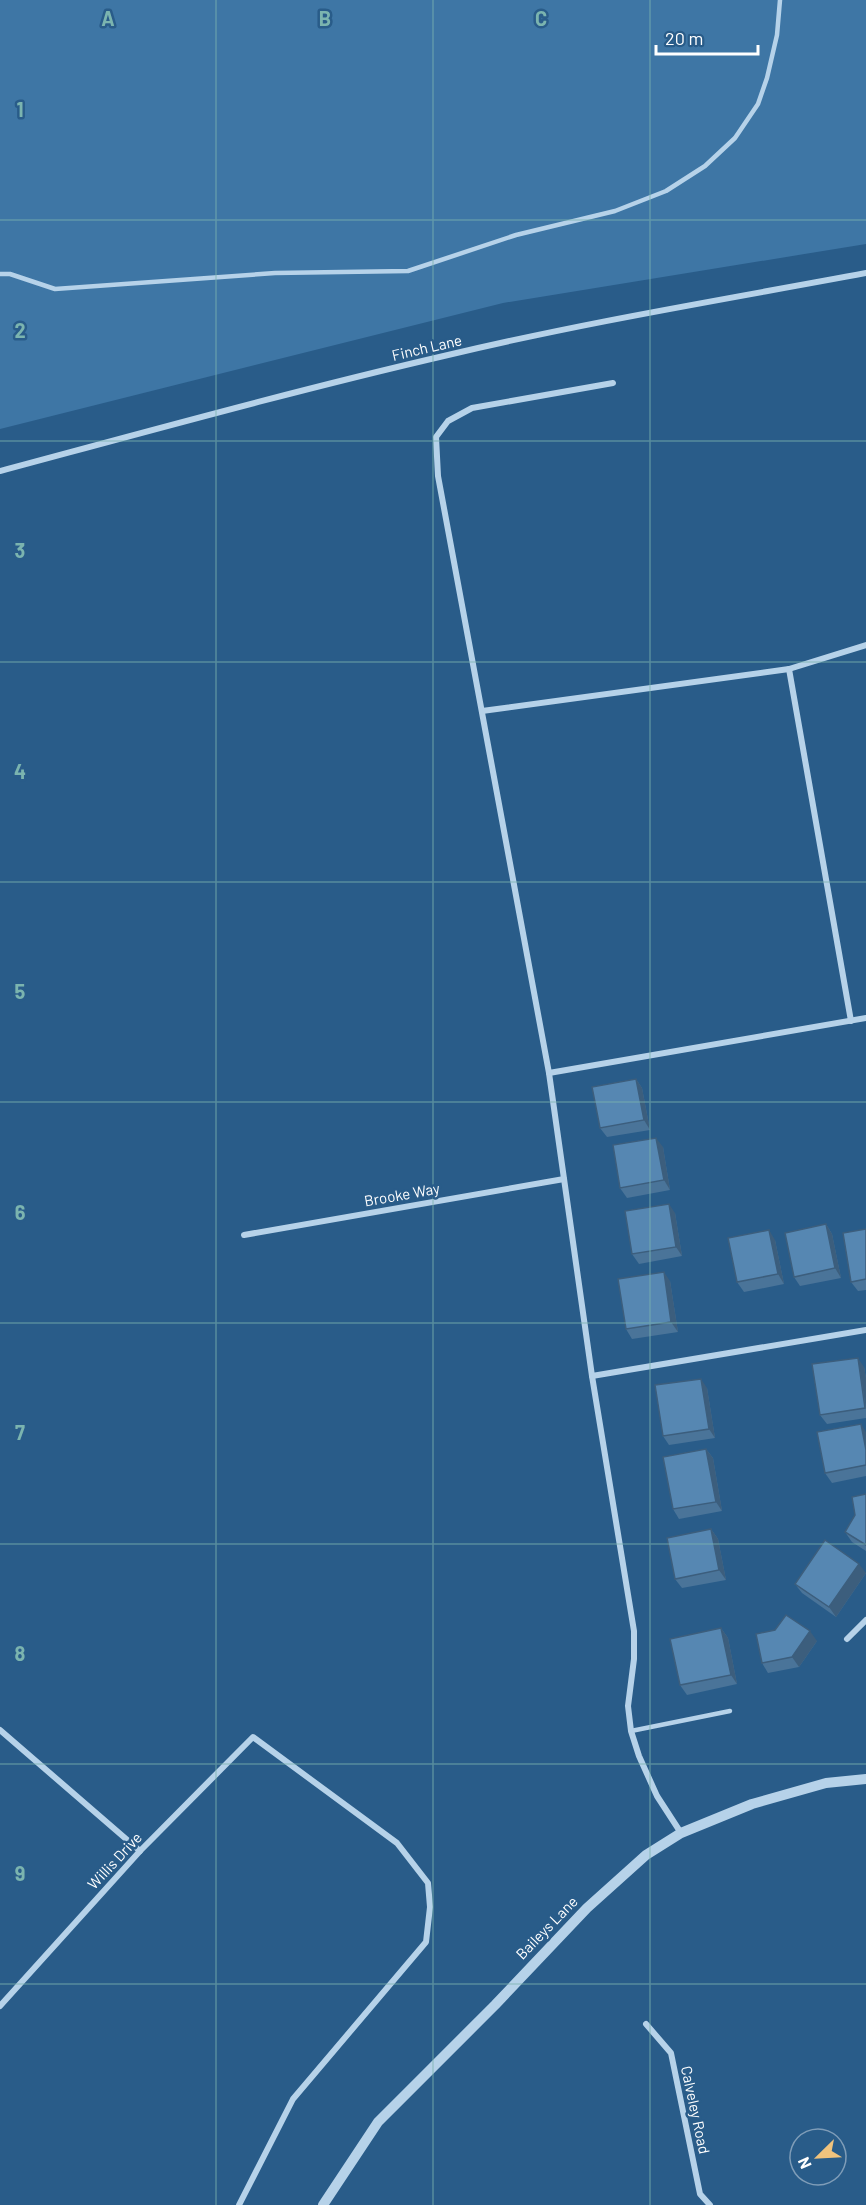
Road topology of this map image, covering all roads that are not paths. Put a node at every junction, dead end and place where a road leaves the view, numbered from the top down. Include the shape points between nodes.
1 (780, 0) edge
2 (866, 273) edge
3 (0, 274) edge
4 (613, 383) dead end
5 (0, 471) edge
6 (866, 645) edge
7 (789, 669) junction
8 (482, 711) junction
9 (866, 1018) edge
10 (851, 1021) junction
11 (549, 1073) junction
12 (564, 1179) junction
13 (244, 1235) dead end
14 (866, 1330) edge
15 (592, 1376) junction
16 (866, 1620) edge
17 (847, 1639) dead end
18 (730, 1712) dead end
19 (0, 1730) edge
20 (631, 1731) junction
21 (866, 1779) edge
22 (681, 1833) junction
23 (140, 1851) junction
24 (0, 2006) edge
25 (646, 2024) dead end
26 (239, 2205) edge
27 (323, 2205) edge
28 (710, 2205) edge

1 - 3 lane via 768,78 758,104 735,138 705,166 666,191 615,211 516,235 408,270 275,273 55,289
2 - 5 street, Finch Lane via 449,354
4 - 8 street via 472,408 448,421 436,437 438,476
6 - 7 street
7 - 8 street
7 - 10 street
8 - 11 street
9 - 10 street
10 - 11 street
11 - 12 street
12 - 13 street, Brooke Way
12 - 15 street
14 - 15 street
15 - 20 street via 634,1630 628,1706
16 - 17 street
18 - 20 lane
19 - 23 street
20 - 22 street via 657,1796
21 - 22 street, Baileys Lane via 826,1782
22 - 27 street, Baileys Lane via 646,1855 587,1908 378,2122
23 - 24 street, Willis Drive
23 - 26 street, Willis Drive via 253,1737 397,1843 428,1883 426,1942 293,2099
25 - 28 street, Calveley Road via 671,2054 700,2194

